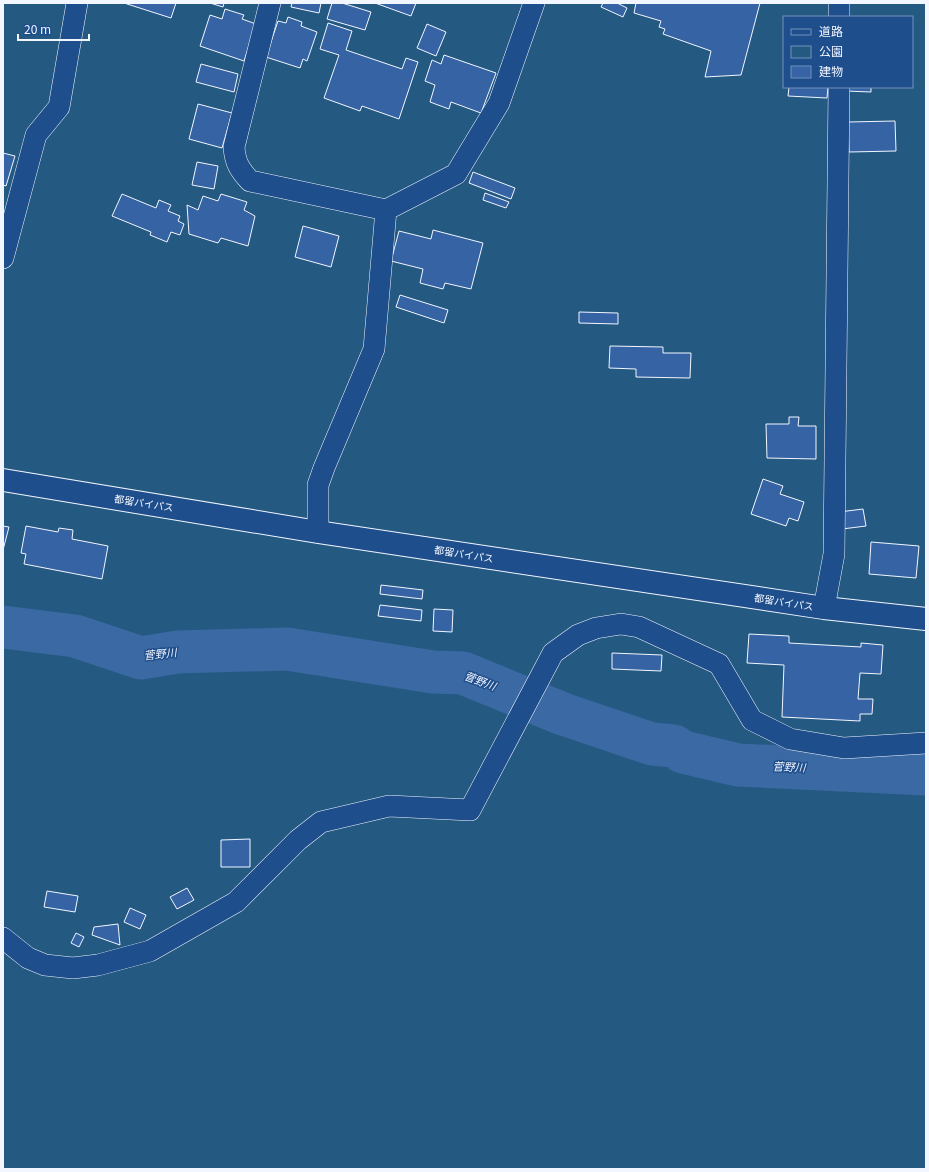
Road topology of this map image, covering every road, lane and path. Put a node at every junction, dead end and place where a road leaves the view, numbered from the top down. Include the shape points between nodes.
1 (77, 3) edge
2 (270, 3) edge
3 (534, 3) edge
4 (839, 3) edge
5 (839, 16) edge
6 (839, 88) edge
7 (386, 210) junction
8 (3, 258) edge
9 (3, 480) edge
10 (318, 532) junction
11 (824, 608) junction
12 (926, 619) edge
13 (926, 743) edge
14 (3, 938) edge

1 - 8 street via 59,108 36,135
2 - 7 street via 234,147 235,159 240,170 250,181
3 - 7 street via 499,103 456,174
4 - 5 street
6 - 11 street via 834,554
7 - 10 street via 374,349 318,485
9 - 10 highway, 都留バイパス
10 - 11 highway, 都留バイパス
11 - 12 highway, 都留バイパス
13 - 14 street via 844,748 790,739 752,720 719,664 639,628 621,624 596,628 578,635 553,653 470,810 389,806 321,822 298,840 236,902 150,951 98,965 72,968 45,965 28,958

